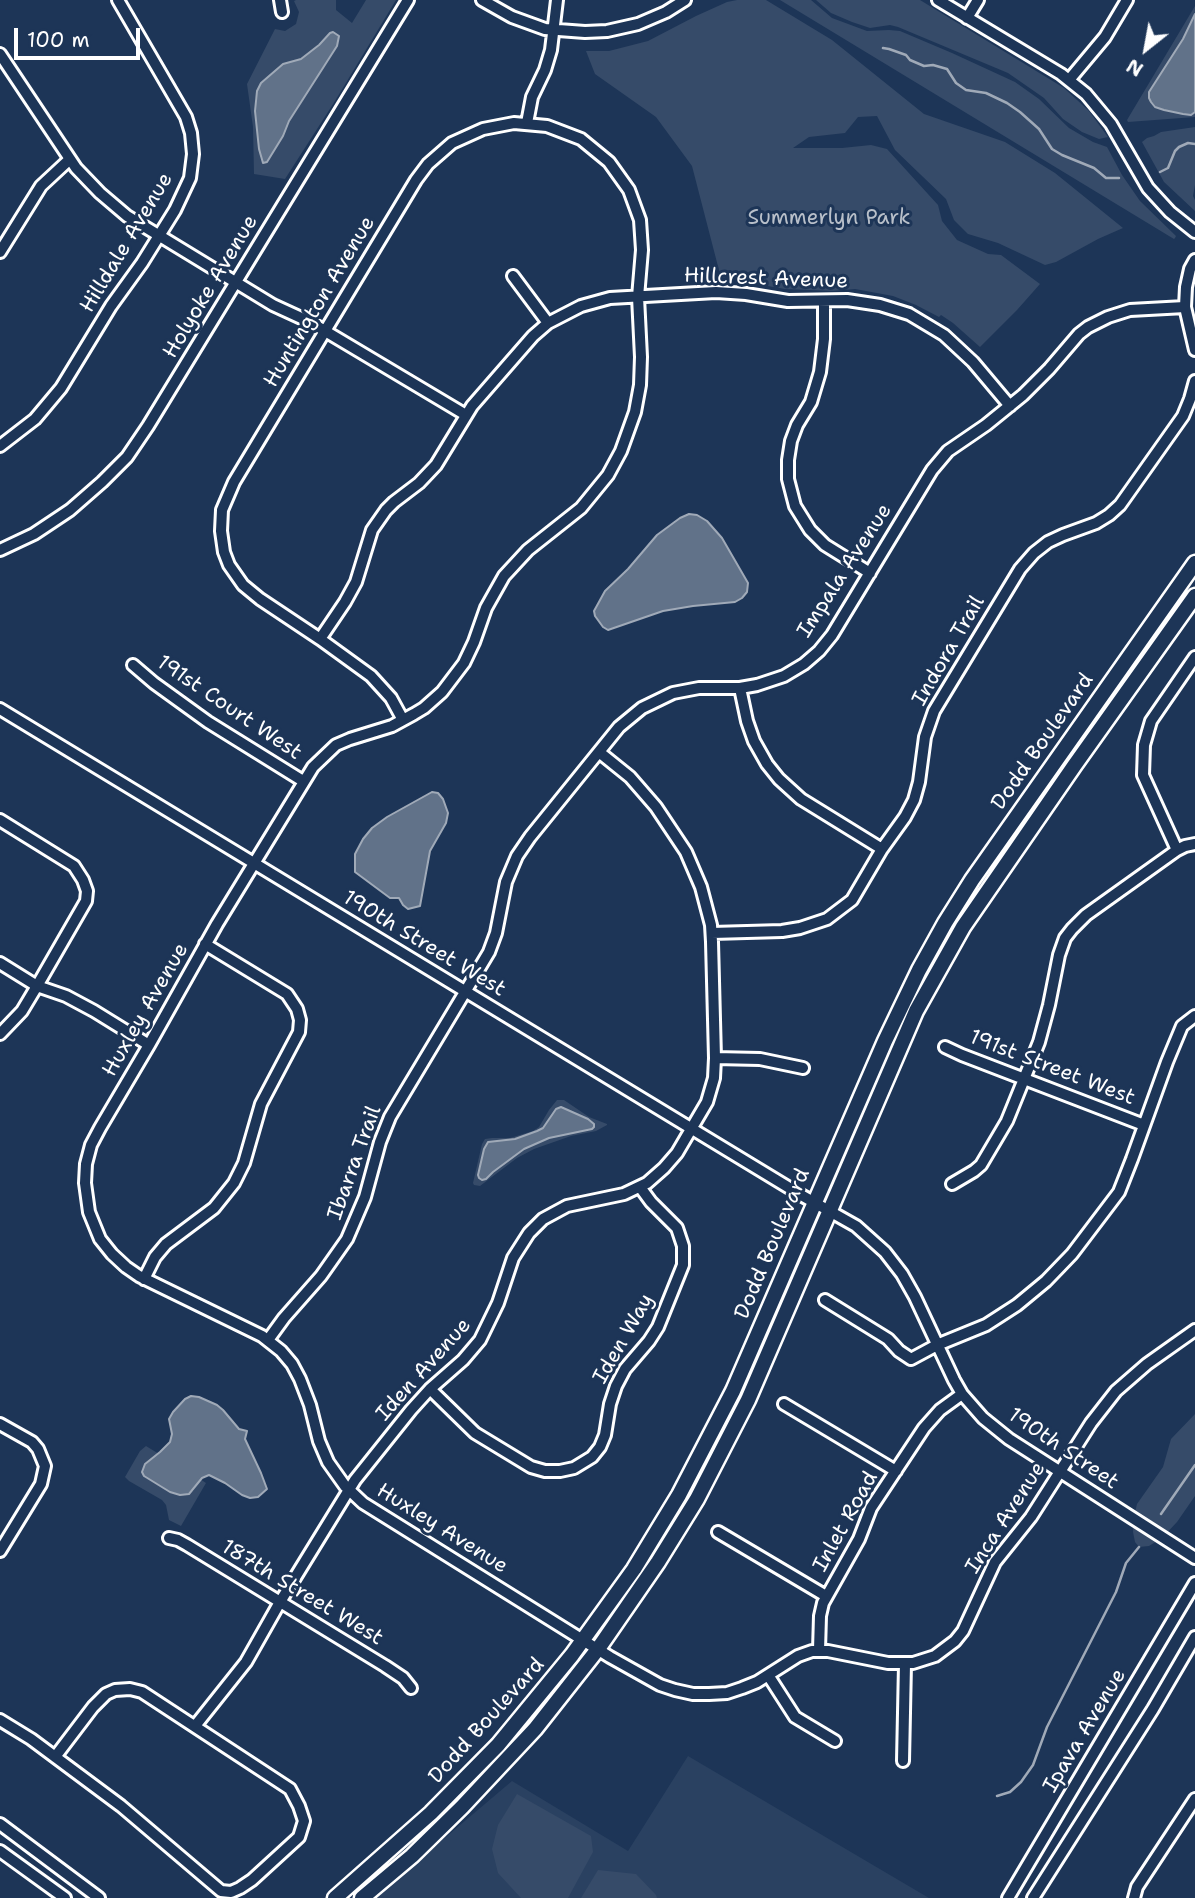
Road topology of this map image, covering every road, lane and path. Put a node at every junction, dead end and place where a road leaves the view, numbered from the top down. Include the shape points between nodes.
1 (118, 0) edge
2 (280, 0) edge
3 (408, 0) edge
4 (482, 0) edge
5 (557, 0) edge
6 (685, 0) edge
7 (937, 0) edge
8 (978, 0) edge
9 (1127, 0) edge
10 (282, 12) dead end
11 (967, 18) junction
12 (555, 31) junction
13 (0, 55) edge
14 (1069, 80) junction
15 (527, 123) junction
16 (69, 159) junction
17 (1195, 232) edge
18 (159, 236) junction
19 (0, 252) edge
20 (1195, 260) edge
21 (513, 276) dead end
22 (236, 282) junction
23 (638, 297) junction
24 (824, 302) junction
25 (1185, 307) junction
26 (548, 323) junction
27 (325, 331) junction
28 (1195, 350) edge
29 (1195, 381) edge
30 (1010, 406) junction
31 (466, 415) junction
32 (0, 446) edge
33 (0, 550) edge
34 (1195, 563) edge
35 (870, 573) junction
36 (1195, 596) edge
37 (320, 639) junction
38 (1195, 657) edge
39 (133, 665) dead end
40 (740, 688) junction
41 (0, 709) edge
42 (403, 720) junction
43 (599, 752) junction
44 (303, 781) junction
45 (0, 820) edge
46 (1195, 844) edge
47 (882, 849) junction
48 (1177, 850) junction
49 (254, 863) junction
50 (712, 933) junction
51 (205, 944) junction
52 (0, 963) edge
53 (37, 986) junction
54 (466, 992) junction
55 (1195, 1016) edge
56 (0, 1034) edge
57 (149, 1045) junction
58 (945, 1046) dead end
59 (715, 1058) junction
60 (803, 1068) dead end
61 (1025, 1079) junction
62 (1144, 1125) junction
63 (692, 1129) junction
64 (953, 1184) dead end
65 (640, 1187) junction
66 (813, 1202) junction
67 (829, 1210) junction
68 (144, 1279) junction
69 (825, 1300) dead end
70 (1195, 1330) edge
71 (268, 1339) junction
72 (937, 1345) junction
73 (430, 1389) junction
74 (962, 1394) junction
75 (783, 1404) dead end
76 (0, 1424) edge
77 (896, 1471) junction
78 (1060, 1471) junction
79 (349, 1490) junction
80 (718, 1532) dead end
81 (169, 1538) dead end
82 (0, 1551) edge
83 (1195, 1558) edge
84 (1195, 1583) edge
85 (826, 1596) junction
86 (280, 1602) junction
87 (1195, 1637) edge
88 (583, 1640) junction
89 (598, 1649) junction
90 (819, 1650) junction
91 (905, 1664) junction
92 (768, 1675) junction
93 (411, 1688) dead end
94 (0, 1720) edge
95 (195, 1726) junction
96 (835, 1741) dead end
97 (55, 1757) junction
98 (903, 1760) dead end
99 (1195, 1799) edge
100 (0, 1824) edge
101 (0, 1851) edge
102 (65, 1898) edge
103 (99, 1898) edge
104 (335, 1898) edge
105 (362, 1898) edge
106 (1009, 1898) edge
107 (1033, 1898) edge
108 (1133, 1898) edge

1 - 18 street, Hilldale Avenue via 183,109 191,133 194,154 188,183
2 - 10 street
3 - 22 street, Holyoke Avenue
4 - 12 street via 523,22
5 - 12 street
6 - 12 street via 625,28
7 - 11 street
8 - 11 street
9 - 14 street via 1105,37
11 - 14 street
12 - 15 street
13 - 16 street
14 - 17 street via 1105,116 1152,193
15 - 23 street, Huntington Avenue via 581,139 622,179 641,229
15 - 27 street, Huntington Avenue via 477,131 432,160
16 - 18 street via 108,201
16 - 19 street via 41,186
18 - 22 street
18 - 32 street, Hilldale Avenue via 54,398
20 - 25 street
21 - 26 street
22 - 27 street
22 - 33 street, Holyoke Avenue via 127,457 70,510
23 - 24 street, Hillcrest Avenue via 723,292
23 - 26 street, Hillcrest Avenue via 592,302
23 - 42 street, Huxley Avenue via 640,385 632,426 615,464 581,508 512,567 491,597 457,674 433,700
24 - 30 street, Hillcrest Avenue via 880,304 918,319 955,344
24 - 35 street via 820,372 791,441 790,489 798,513 817,539
25 - 28 street
25 - 30 street, Impala Avenue via 1130,310 1097,321
26 - 31 street, Hillcrest Avenue
27 - 31 street
27 - 37 street, Huntington Avenue via 229,492 221,519 224,552 236,577
29 - 47 street, Indora Trail via 1183,416 1120,505 1102,520 1048,542 1020,569 934,711 914,800
30 - 35 street, Impala Avenue via 940,460
31 - 37 street, Hillcrest Avenue via 436,465 394,502 372,530 356,582
34 - 66 main road, Dodd Boulevard via 946,923 885,1041
35 - 40 street, Impala Avenue via 832,635 814,655 784,676
36 - 67 main road, Dodd Boulevard via 963,928 906,1031
37 - 42 street, Huntington Avenue via 377,682
38 - 48 street via 1151,721 1144,745 1143,775
39 - 44 street, 191st Court West via 208,722
40 - 43 street, Impala Avenue via 699,688 661,698 624,721
40 - 47 street via 754,741 779,779 801,799
41 - 49 street, 190th Street West
42 - 44 street, Huxley Avenue via 336,745
43 - 50 street, Iden Avenue via 643,790 679,839 701,887
43 - 54 street, Impala Avenue via 517,856 506,882 492,946
44 - 49 street, Huxley Avenue
45 - 53 street via 74,866 87,891 82,909
46 - 48 street
47 - 50 street, Indora Trail via 852,900 827,919 790,930
48 - 61 street via 1086,915 1065,938 1046,1020
49 - 51 street, Huxley Avenue
49 - 54 street, 190th Street West
50 - 59 street, Iden Avenue
51 - 57 street, Huxley Avenue
51 - 68 street via 287,994 297,1009 299,1032 261,1104 234,1182 214,1208 166,1244
52 - 53 street
53 - 56 street
53 - 57 street via 66,996
54 - 63 street, 190th Street West
54 - 71 street, Ibarra Trail via 390,1117 347,1239
55 - 62 street via 1182,1026
57 - 68 street, Huxley Avenue via 95,1136 85,1183 89,1212 100,1239
58 - 61 street, 191st Street West
59 - 60 street via 760,1059
59 - 63 street, Iden Avenue via 710,1093
61 - 62 street, 191st Street West
61 - 64 street via 986,1157
62 - 72 street via 1119,1192 1046,1282 986,1325
63 - 65 street, Iden Avenue via 669,1163
63 - 66 street, 190th Street West
65 - 73 street, Iden Avenue via 573,1204 543,1219 513,1258 480,1340
65 - 73 street, Iden Way via 677,1228 684,1259 658,1326 616,1386 605,1435 592,1457 560,1471 531,1467 475,1433
66 - 67 street, 190th Street West
66 - 88 main road, Dodd Boulevard via 703,1451 644,1553
67 - 72 street, 190th Street via 866,1234 895,1264
67 - 89 main road, Dodd Boulevard via 748,1400 697,1499
68 - 71 street, Huxley Avenue
69 - 72 street via 911,1359
70 - 78 street, Inca Avenue via 1116,1391
71 - 79 street, Huxley Avenue via 296,1371 323,1452
72 - 74 street, 190th Street
73 - 79 street, Iden Avenue
74 - 77 street, Inlet Road via 932,1419
74 - 78 street, 190th Street via 996,1429
75 - 77 street
76 - 82 street via 32,1442 45,1466 41,1484
77 - 85 street, Inlet Road
78 - 83 street, 190th Street
78 - 91 street, Inca Avenue via 995,1562 955,1641 935,1656
79 - 86 street, Iden Avenue
79 - 88 street, Huxley Avenue via 376,1512
80 - 85 street
81 - 86 street, 187th Street West
84 - 106 street, Ipava Avenue
85 - 90 street, Inlet Road
86 - 93 street, 187th Street West via 395,1672
86 - 95 street, Iden Avenue via 246,1662
87 - 107 street, Ipava Avenue
88 - 89 street, Huxley Avenue
88 - 104 main road, Dodd Boulevard via 530,1708 459,1786
89 - 92 street via 660,1685 692,1694 727,1693
89 - 105 main road, Dodd Boulevard via 535,1729 462,1807
90 - 91 street, Inca Avenue
90 - 92 street via 804,1652
91 - 98 street
92 - 96 street via 795,1717
94 - 97 street
95 - 97 street via 142,1692 115,1690 93,1707
95 - 97 street via 290,1789 304,1821 293,1844 231,1892 211,1884 121,1806
99 - 108 street
100 - 103 street
101 - 102 street

